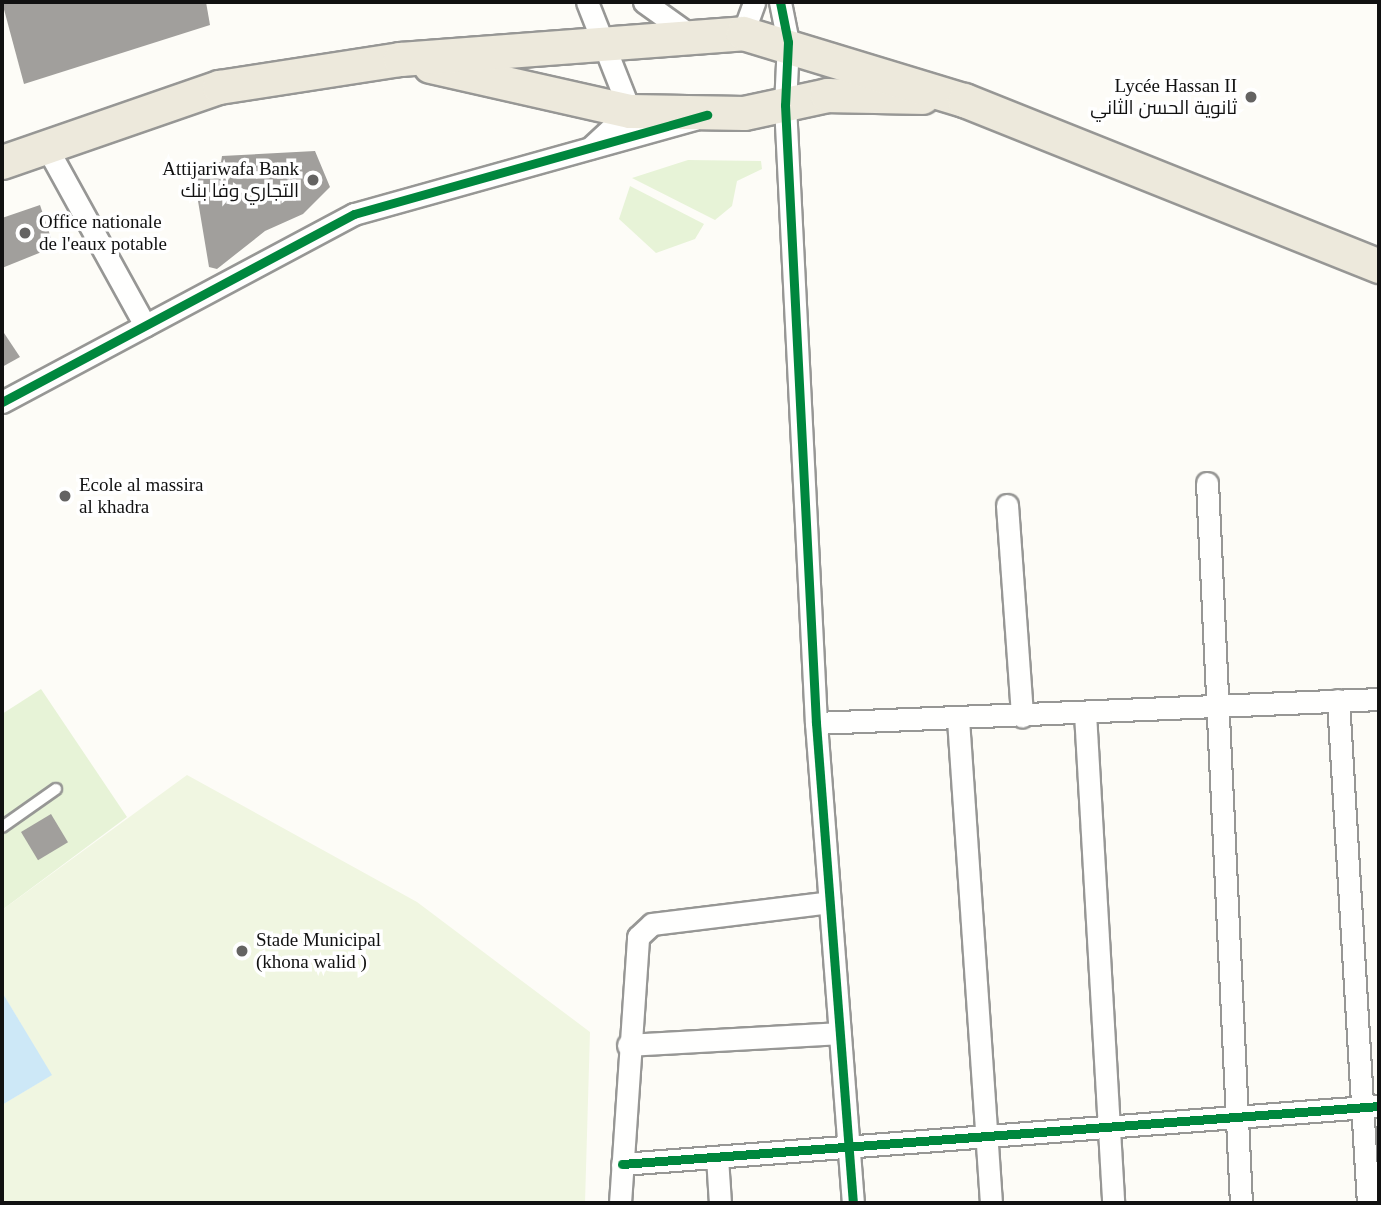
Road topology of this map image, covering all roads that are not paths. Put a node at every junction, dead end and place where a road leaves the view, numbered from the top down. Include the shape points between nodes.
1 (587, 2) edge
2 (644, 2) edge
3 (754, 2) edge
4 (780, 2) edge
5 (686, 33) junction
6 (743, 33) junction
7 (605, 41) junction
8 (788, 42) junction
9 (400, 59) junction
10 (964, 100) junction
11 (785, 105) junction
12 (630, 111) junction
13 (707, 115) junction
14 (46, 146) junction
15 (588, 150) junction
16 (2, 162) edge
17 (1379, 266) edge
18 (145, 325) junction
19 (2, 402) edge
20 (1207, 482) dead end
21 (1007, 505) dead end
22 (1379, 699) edge
23 (1338, 701) junction
24 (1217, 706) junction
25 (1085, 713) junction
26 (1022, 716) junction
27 (958, 719) junction
28 (816, 723) junction
29 (56, 789) dead end
30 (2, 827) edge
31 (830, 902) junction
32 (840, 1033) junction
33 (628, 1045) junction
34 (1371, 1107) edge
35 (1237, 1119) junction
36 (1108, 1127) junction
37 (988, 1136) junction
38 (849, 1146) junction
39 (717, 1157) junction
40 (622, 1164) junction
41 (620, 1203) edge
42 (720, 1203) edge
43 (853, 1203) edge
44 (991, 1203) edge
45 (1113, 1203) edge
46 (1241, 1203) edge
47 (1368, 1203) edge

1 - 7 street
2 - 5 street
3 - 6 street
4 - 8 street
5 - 6 main road
5 - 7 main road
6 - 8 main road
7 - 9 main road
7 - 12 street
8 - 10 main road
8 - 11 street
9 - 12 main road
9 - 14 main road via 219,87
10 - 11 main road via 827,95
10 - 17 main road
11 - 13 main road
11 - 28 street
12 - 13 main road
12 - 15 street
13 - 15 street
14 - 16 main road
14 - 18 street
15 - 18 street via 354,214
18 - 19 street
20 - 24 street
21 - 26 street
22 - 23 street
23 - 24 street
23 - 34 street
24 - 25 street
24 - 35 street
25 - 26 street
25 - 36 street
26 - 27 street
27 - 28 street
27 - 37 street
28 - 31 street
29 - 30 lane
31 - 32 street
31 - 33 street via 652,924 638,937 633,961
32 - 33 street
32 - 38 street
33 - 40 street
34 - 35 street
34 - 47 street
35 - 36 street
35 - 46 street
36 - 37 street
36 - 45 street
37 - 38 street
37 - 44 street
38 - 39 street
38 - 43 street
39 - 40 street
39 - 42 street
40 - 41 street

